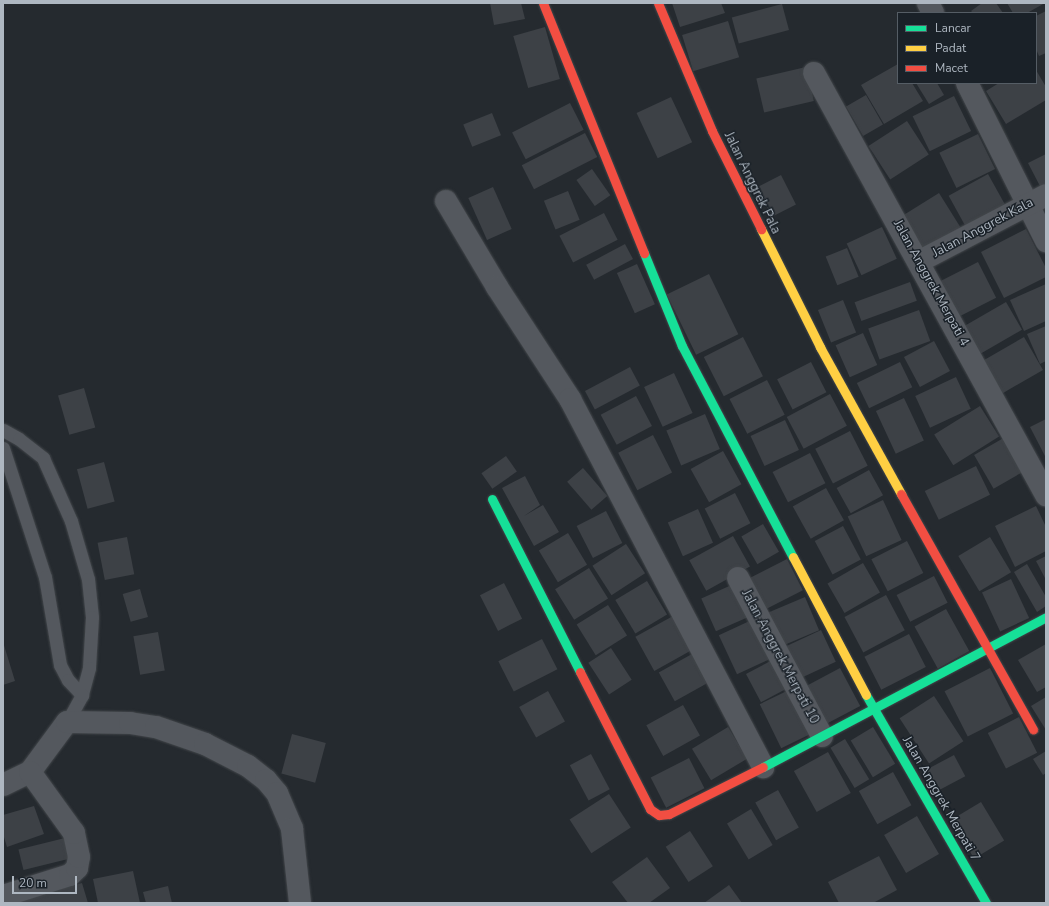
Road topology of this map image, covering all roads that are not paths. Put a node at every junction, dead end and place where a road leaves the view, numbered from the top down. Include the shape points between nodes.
1 (543, 3) edge
2 (658, 3) edge
3 (928, 3) edge
4 (932, 12) edge
5 (814, 73) dead end
6 (967, 84) edge
7 (1046, 195) edge
8 (446, 201) dead end
9 (1027, 205) junction
10 (1046, 240) edge
11 (920, 261) junction
12 (3, 430) edge
13 (3, 448) edge
14 (1046, 495) edge
15 (492, 499) dead end
16 (738, 578) dead end
17 (1046, 617) edge
18 (986, 649) junction
19 (82, 695) junction
20 (873, 709) junction
21 (67, 722) junction
22 (1033, 729) dead end
23 (822, 736) junction
24 (763, 767) junction
25 (30, 772) junction
26 (3, 785) edge
27 (3, 896) edge
28 (300, 903) edge
29 (986, 903) edge

1 - 20 street, Jalan Anggrek Merpati 7 via 682,346
2 - 18 street, Jalan Anggrek Pala via 712,131 833,370
3 - 4 street
5 - 11 street, Jalan Anggrek Merpati 4
6 - 9 street
7 - 9 street, Jalan Anggrek Kala
8 - 24 street via 497,287 570,399
9 - 10 street
9 - 11 street, Jalan Anggrek Kala
11 - 14 street, Jalan Anggrek Merpati 4
12 - 19 lane via 20,439 44,458 80,548 88,579 92,617 89,668
13 - 19 lane via 44,577 60,665 68,680
15 - 24 street via 650,809 658,815 669,814
16 - 23 street, Jalan Anggrek Merpati 10
17 - 18 street
18 - 20 street
18 - 22 street, Jalan Anggrek Pala
19 - 21 lane
20 - 23 street
20 - 29 street, Jalan Anggrek Merpati 7
21 - 25 street
21 - 28 street via 130,723 156,727 233,757 266,780 277,793 292,829
23 - 24 street
25 - 26 street
25 - 27 street via 74,833 79,857 77,868 70,875

